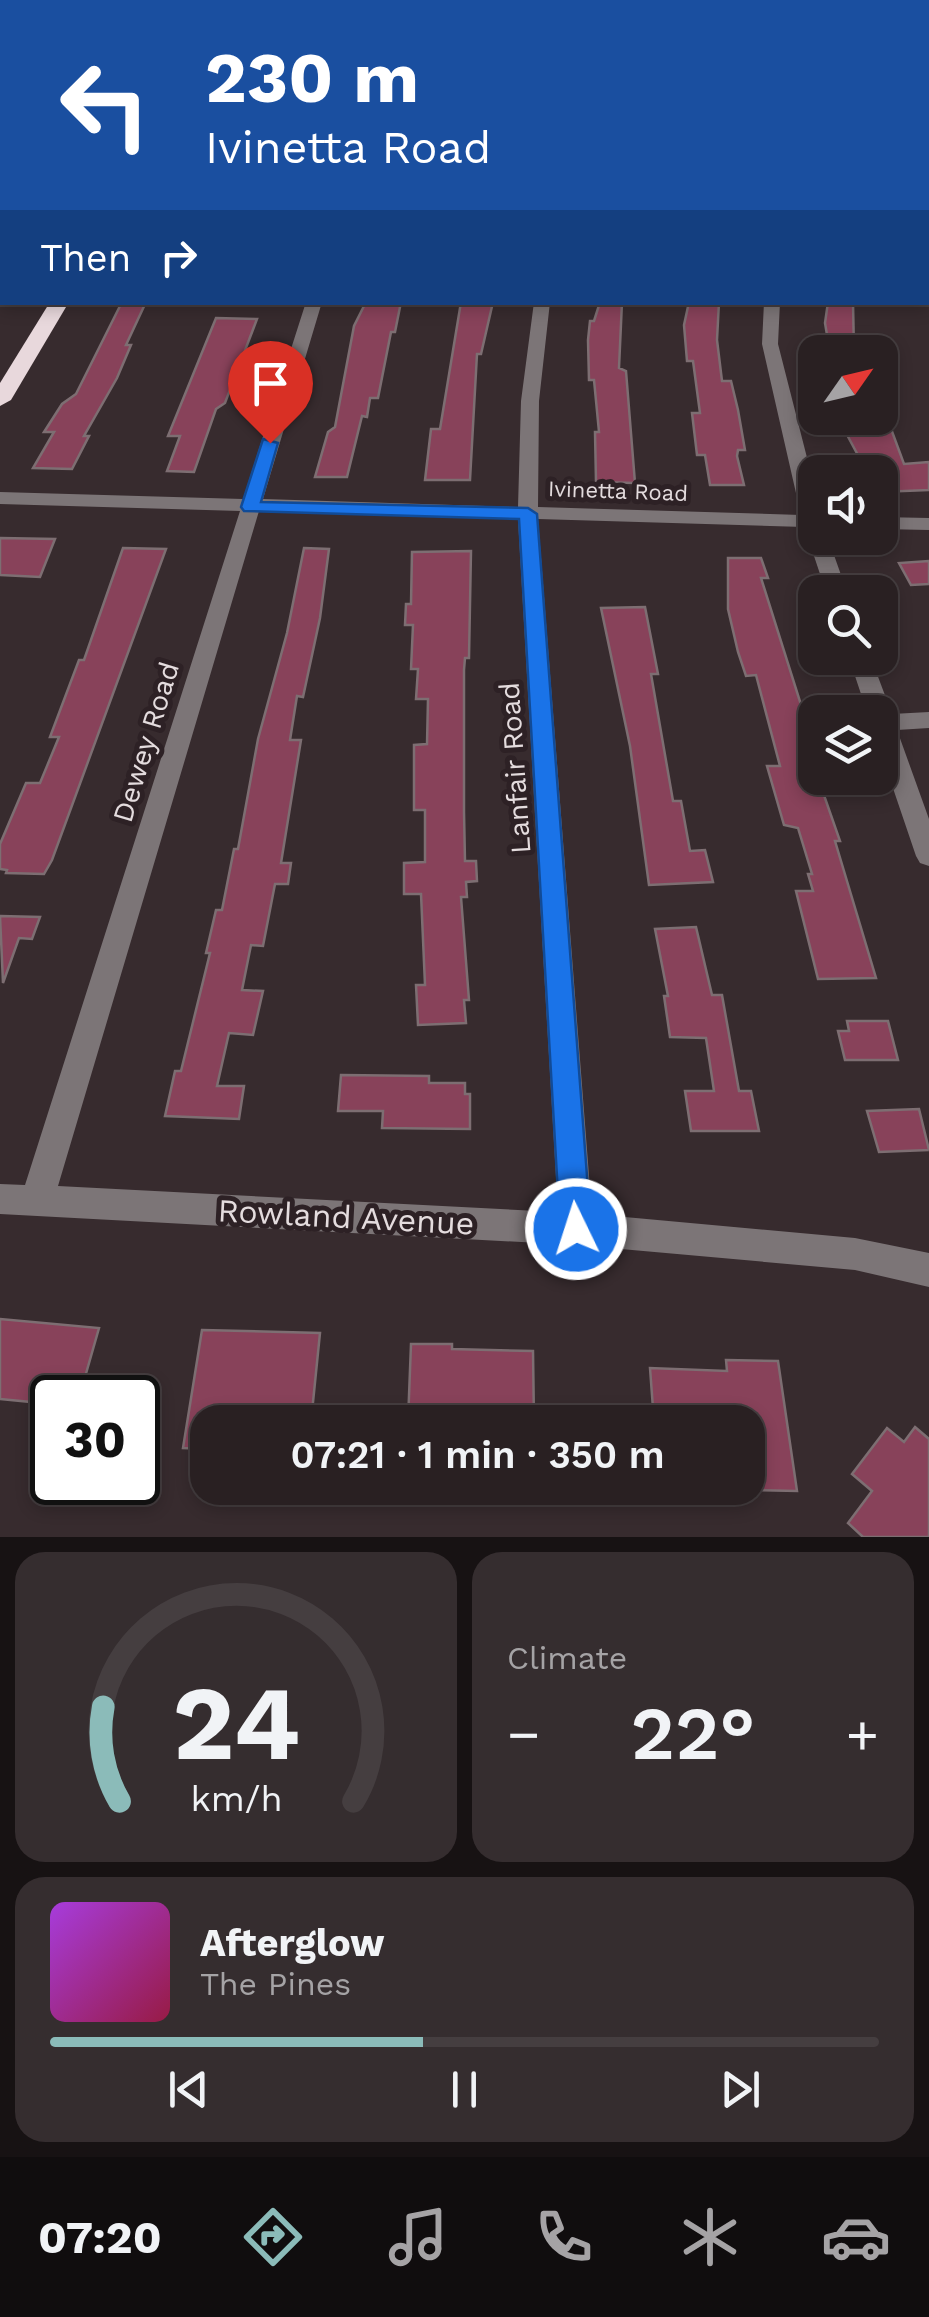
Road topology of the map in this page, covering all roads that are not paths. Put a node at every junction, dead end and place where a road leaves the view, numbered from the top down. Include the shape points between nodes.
1 (58, 305) edge
2 (313, 305) edge
3 (542, 305) edge
4 (772, 305) edge
5 (0, 400) edge
6 (798, 458) edge
7 (0, 498) edge
8 (250, 507) junction
9 (528, 514) junction
10 (898, 523) edge
11 (929, 524) edge
12 (798, 526) edge
13 (898, 718) edge
14 (929, 720) edge
15 (898, 766) edge
16 (929, 856) edge
17 (0, 1198) edge
18 (37, 1200) junction
19 (576, 1229) junction
20 (929, 1270) edge

1 - 5 highway
2 - 8 street, Dewey Road
3 - 9 street, Lanfair Road via 530,401
4 - 6 street via 770,344
7 - 8 street, Ivinetta Road
8 - 9 street, Ivinetta Road
8 - 18 street, Dewey Road
9 - 12 street, Ivinetta Road
9 - 19 street, Lanfair Road
10 - 11 street
13 - 14 street
15 - 16 street
17 - 18 street, Rowland Avenue
18 - 19 street, Rowland Avenue
19 - 20 street, Rowland Avenue via 855,1254

